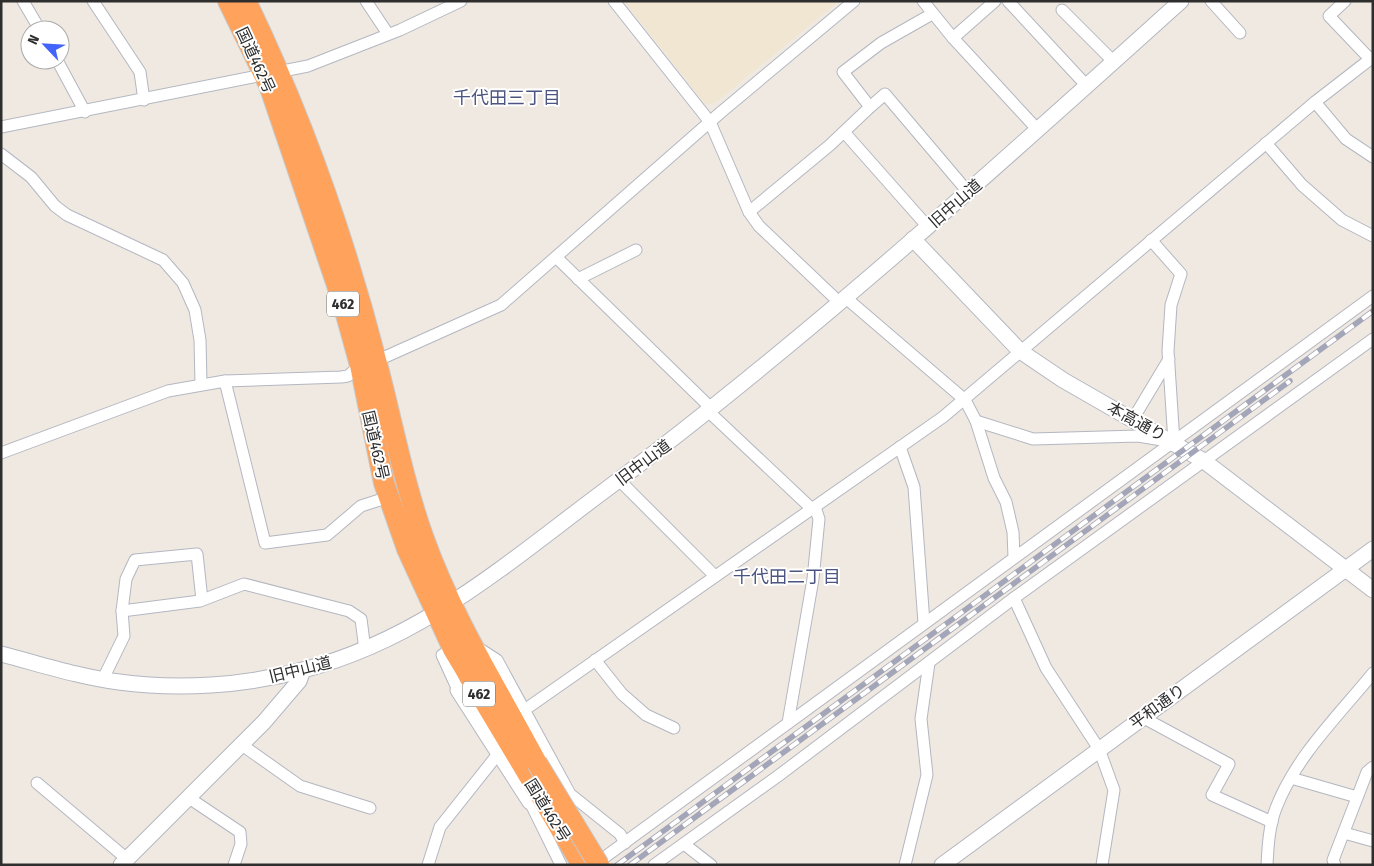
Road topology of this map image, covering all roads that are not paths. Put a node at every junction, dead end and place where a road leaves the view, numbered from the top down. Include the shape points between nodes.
1 (22, 1) edge
2 (93, 1) edge
3 (228, 1) edge
4 (246, 1) edge
5 (366, 1) edge
6 (614, 1) edge
7 (854, 1) edge
8 (923, 1) edge
9 (995, 1) edge
10 (1008, 1) edge
11 (1211, 1) edge
12 (1345, 1) edge
13 (458, 2) edge
14 (1180, 2) edge
15 (1062, 10) dead end
16 (932, 14) junction
17 (34, 20) edge
18 (1240, 33) dead end
19 (388, 34) junction
20 (953, 38) junction
21 (1371, 58) edge
22 (1112, 62) junction
23 (62, 70) edge
24 (271, 74) junction
25 (1086, 84) junction
26 (144, 100) junction
27 (1315, 102) junction
28 (870, 107) junction
29 (85, 112) junction
30 (710, 122) junction
31 (1, 127) edge
32 (1037, 129) junction
33 (844, 132) junction
34 (1266, 143) junction
35 (1, 154) edge
36 (1373, 157) edge
37 (968, 192) junction
38 (749, 212) junction
39 (928, 226) junction
40 (1373, 236) edge
41 (913, 239) junction
42 (1151, 240) junction
43 (636, 250) dead end
44 (557, 258) junction
45 (578, 278) junction
46 (1373, 296) edge
47 (843, 300) junction
48 (1373, 339) edge
49 (1020, 350) junction
50 (1169, 359) junction
51 (368, 363) junction
52 (225, 381) junction
53 (201, 384) junction
54 (965, 400) junction
55 (711, 410) junction
56 (1133, 419) junction
57 (976, 421) junction
58 (1174, 442) junction
59 (900, 447) junction
60 (1, 453) edge
61 (1204, 461) junction
62 (619, 480) junction
63 (390, 497) junction
64 (813, 508) junction
65 (1373, 549) edge
66 (1014, 557) junction
67 (1345, 569) junction
68 (715, 576) junction
69 (1373, 590) edge
70 (1014, 598) junction
71 (202, 600) junction
72 (452, 604) junction
73 (122, 611) junction
74 (435, 614) junction
75 (924, 623) junction
76 (473, 645) junction
77 (453, 649) junction
78 (365, 650) junction
79 (1, 654) edge
80 (595, 660) junction
81 (929, 662) junction
82 (303, 670) junction
83 (1373, 673) edge
84 (103, 679) junction
85 (458, 690) joint
86 (523, 711) junction
87 (1142, 717) junction
88 (788, 723) junction
89 (674, 728) dead end
90 (242, 745) junction
91 (1099, 749) junction
92 (498, 754) junction
93 (1373, 767) edge
94 (531, 768) junction
95 (1291, 778) junction
96 (37, 783) dead end
97 (1357, 797) junction
98 (189, 798) junction
99 (530, 802) joint
100 (370, 808) dead end
101 (1272, 822) junction
102 (1344, 833) junction
103 (1373, 841) edge
104 (625, 843) junction
105 (684, 844) junction
106 (124, 862) edge
107 (234, 865) edge
108 (428, 865) edge
109 (561, 865) edge
110 (582, 865) edge
111 (594, 865) edge
112 (600, 865) edge
113 (654, 865) edge
114 (711, 865) edge
115 (905, 865) edge
116 (942, 865) edge
117 (1102, 865) edge
118 (1267, 865) edge
119 (1336, 865) edge

1 - 17 street
2 - 26 street via 140,72
3 - 24 highway, 国道462号 / 462
4 - 24 highway, 国道462号 / 462
5 - 19 street
6 - 30 street
7 - 30 street
8 - 16 street
9 - 20 street
10 - 25 street
11 - 18 street
12 - 21 street via 1329,16
13 - 19 street
14 - 22 street, 旧中山道
15 - 22 street
16 - 20 street
16 - 28 street via 880,43 842,72
19 - 24 street via 308,66
20 - 32 street
21 - 27 street
22 - 25 street, 旧中山道
23 - 29 street
24 - 26 street
24 - 51 highway, 国道462号 / 462 via 342,300
25 - 32 street, 旧中山道
26 - 29 street
27 - 34 street
27 - 36 street via 1346,139
28 - 33 street
28 - 37 street via 885,94
29 - 31 street
30 - 38 street
30 - 44 street
32 - 37 street, 旧中山道
33 - 38 street
33 - 39 street
34 - 40 street via 1302,185 1342,220
34 - 42 street
35 - 53 street via 31,177 54,206 67,215 163,260 182,283 195,310 200,340
37 - 39 street, 旧中山道
38 - 47 street via 759,226
39 - 41 street, 旧中山道
41 - 47 street, 旧中山道
41 - 49 street, 本高通り
42 - 49 street
42 - 50 street via 1181,274 1171,306
43 - 45 street
44 - 45 street
44 - 51 street via 501,305
45 - 55 street
46 - 58 street
47 - 54 street
47 - 55 street, 旧中山道
48 - 61 street
49 - 54 street
49 - 56 street, 本高通り via 1063,380
50 - 56 street
50 - 58 street
51 - 52 street via 341,377
51 - 63 highway, 国道462号 / 462 via 372,430
51 - 72 highway, 国道462号 / 462 via 424,541
52 - 53 street
52 - 63 street via 265,543 327,535 362,506
53 - 60 street via 168,391
54 - 57 street
54 - 59 street
55 - 62 street, 旧中山道
55 - 64 street
56 - 58 street, 本高通り
57 - 58 street via 1033,440 1138,436
57 - 66 street via 994,478 1006,502 1013,532
58 - 61 street, 本高通り
58 - 66 street
59 - 64 street
59 - 75 street via 914,487
61 - 67 street, 本高通り
61 - 70 street
62 - 68 street
62 - 72 street, 旧中山道
63 - 74 highway, 国道462号 / 462 via 407,549
64 - 68 street
64 - 88 street via 819,519 813,579
65 - 67 street, 平和通り
66 - 75 street
67 - 69 street, 本高通り
67 - 87 street, 平和通り
68 - 80 street
70 - 81 street
70 - 91 street via 1046,668
71 - 73 street
71 - 73 street via 197,554 135,560 126,579
71 - 78 street via 244,584 349,611 361,619
72 - 74 street, 旧中山道
72 - 76 highway, 国道462号 / 462
73 - 84 street via 124,636
74 - 77 highway, 国道462号 / 462
74 - 78 street, 旧中山道
75 - 88 street
76 - 86 street via 497,660
76 - 94 highway, 国道462号 / 462
77 - 85 street via 442,655
77 - 94 highway, 国道462号 / 462
78 - 82 street, 旧中山道
79 - 84 street, 旧中山道
80 - 86 street
80 - 89 street via 622,694 646,715
81 - 105 street
81 - 115 street via 921,719 926,775
82 - 84 street, 旧中山道 via 269,678 190,685
82 - 90 street via 299,681
83 - 95 street via 1296,767
85 - 92 street
86 - 104 street via 570,794 620,834
87 - 91 street, 平和通り
87 - 101 street via 1229,764 1212,795
88 - 104 street
90 - 98 street
90 - 100 street via 300,786
91 - 116 street, 平和通り
91 - 117 street via 1114,790
92 - 99 street
92 - 108 street via 440,827
93 - 97 street via 1367,772
94 - 110 highway, 国道462号 / 462
94 - 112 highway, 国道462号 / 462, bridge
95 - 97 street
95 - 101 street
96 - 106 street
97 - 102 street
98 - 106 street
98 - 107 street via 240,832 241,844
99 - 109 street
101 - 118 street
102 - 103 street
102 - 119 street via 1333,860
104 - 111 street
105 - 113 street
105 - 114 street

